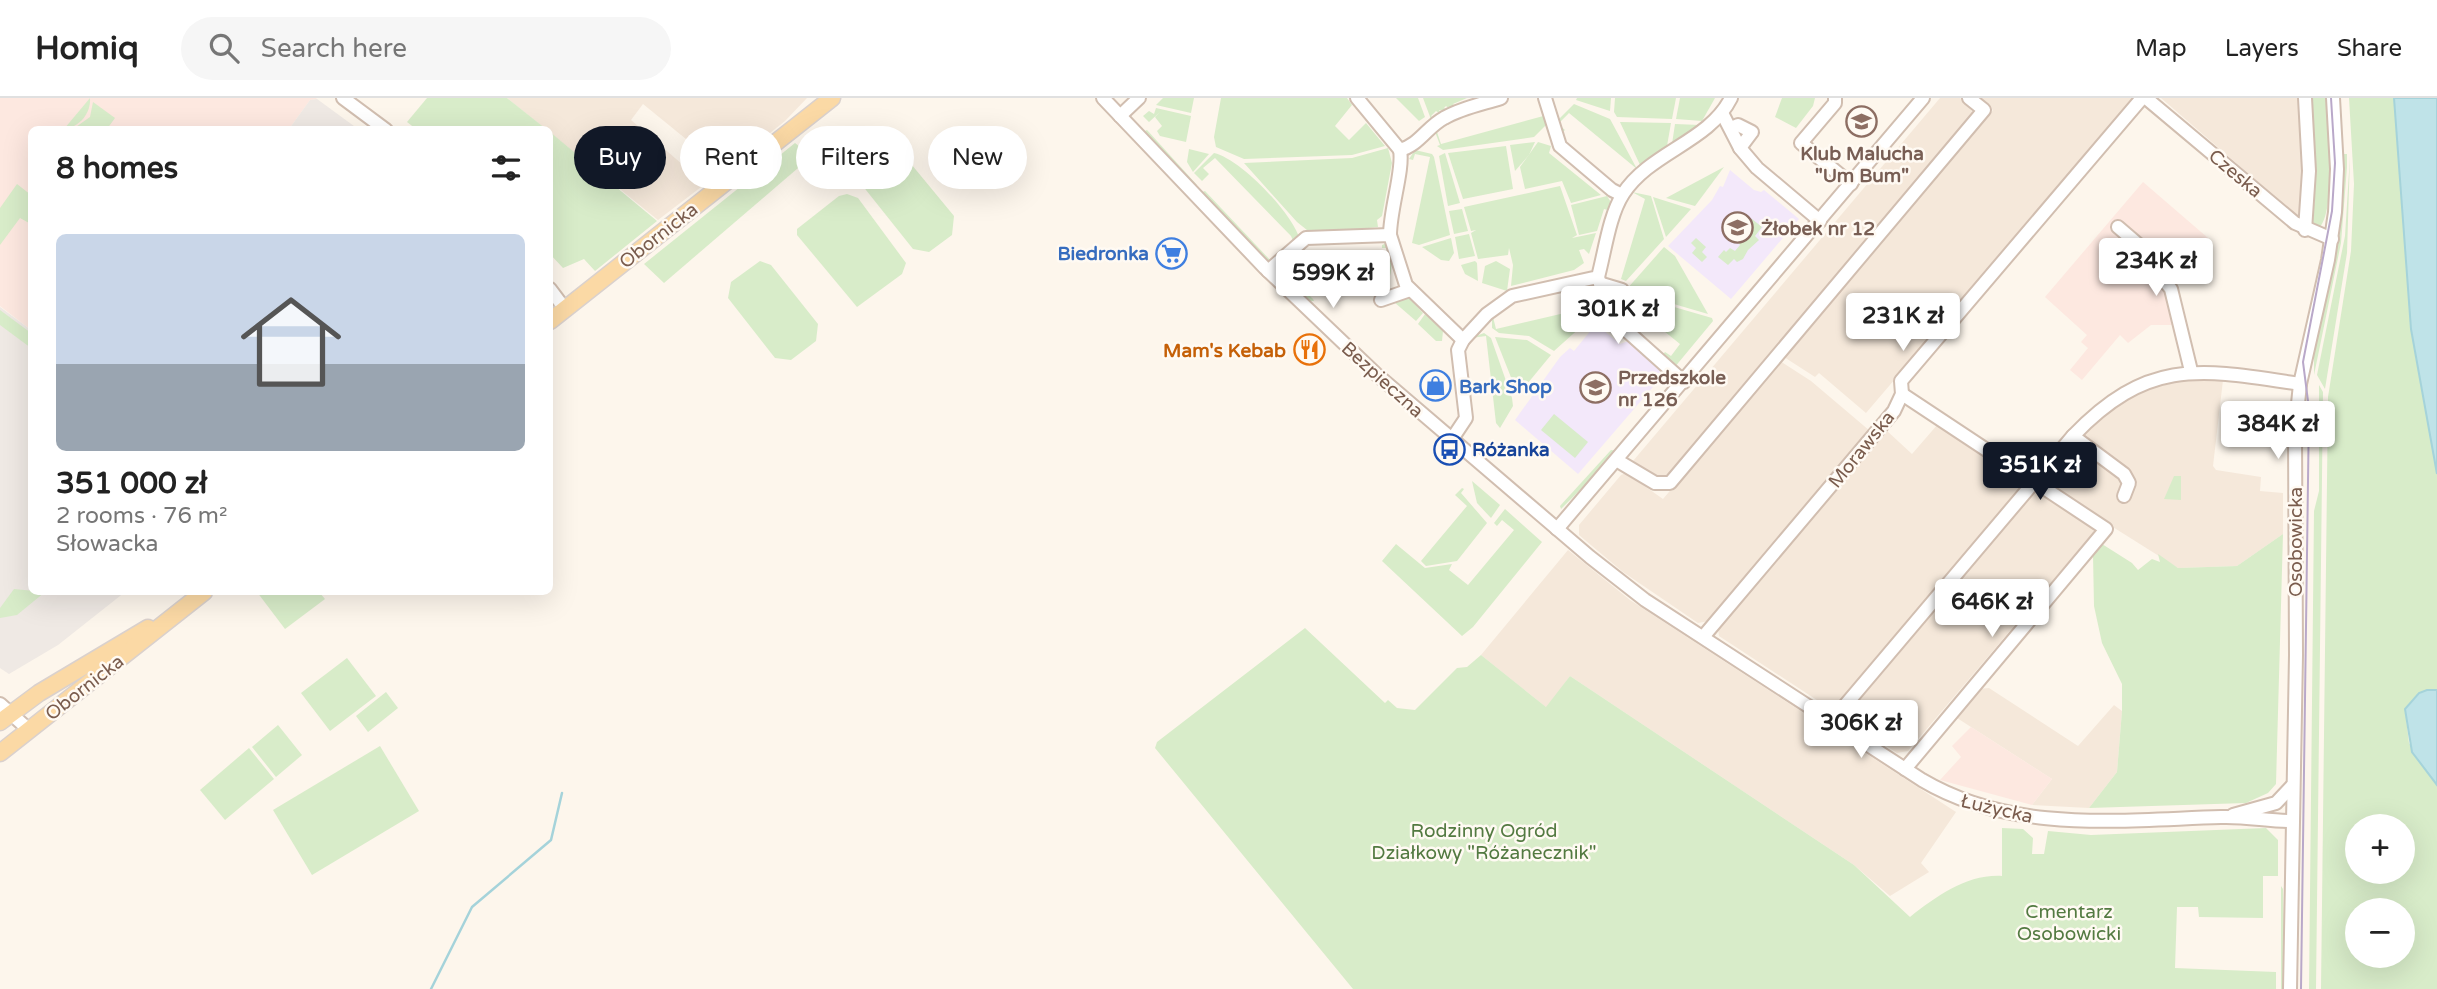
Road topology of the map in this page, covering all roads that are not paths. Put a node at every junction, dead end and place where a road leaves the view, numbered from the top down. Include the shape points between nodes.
1 (343, 98) edge
2 (832, 98) edge
3 (1103, 98) edge
4 (1139, 98) edge
5 (1357, 98) edge
6 (1501, 98) edge
7 (1545, 98) edge
8 (1731, 98) edge
9 (1835, 98) edge
10 (1923, 98) edge
11 (1969, 98) edge
12 (2144, 98) edge
13 (2305, 98) edge
14 (2333, 98) edge
15 (1723, 113) junction
16 (1120, 116) junction
17 (381, 126) edge
18 (1400, 150) junction
19 (1851, 184) junction
20 (1622, 195) junction
21 (1820, 221) junction
22 (2118, 227) dead end
23 (2305, 230) junction
24 (1390, 235) junction
25 (2332, 239) junction
26 (1268, 271) junction
27 (1600, 280) junction
28 (1410, 289) junction
29 (1622, 290) dead end
30 (553, 293) edge
31 (1381, 300) dead end
32 (565, 309) junction
33 (553, 319) edge
34 (1463, 340) junction
35 (2191, 371) junction
36 (1684, 382) junction
37 (2300, 384) junction
38 (1902, 394) junction
39 (2073, 436) junction
40 (1452, 439) junction
41 (1618, 461) junction
42 (2036, 481) junction
43 (2124, 496) dead end
44 (1557, 529) junction
45 (200, 595) edge
46 (166, 620) junction
47 (1703, 637) junction
48 (4, 713) edge
49 (1831, 722) junction
50 (28, 729) junction
51 (0, 753) edge
52 (1905, 769) junction
53 (2292, 786) junction
54 (2276, 803) junction
55 (2226, 817) junction
56 (2291, 821) junction
57 (2290, 989) edge

1 - 17 street
2 - 32 main road, Obornicka
3 - 16 street, Bezpieczna
4 - 16 street
5 - 18 street
6 - 18 street via 1450,115 1411,147
7 - 20 street via 1560,146
8 - 15 street
9 - 19 street via 1801,143
10 - 19 street
11 - 41 street via 1984,110 1670,483 1655,483
12 - 23 street, Czeska
12 - 38 street, Morawska via 1900,381
13 - 23 street via 2309,171
14 - 25 street, Osobowicka via 2337,169
15 - 20 street via 1658,158
15 - 21 street via 1740,148 1757,168
16 - 26 street, Bezpieczna
18 - 24 street
19 - 21 street
20 - 27 street
21 - 36 street
22 - 35 street via 2161,264 2161,277 2171,289
23 - 25 street, Czeska
24 - 26 street via 1306,238
24 - 28 street
25 - 37 street, Osobowicka
26 - 40 street, Bezpieczna
27 - 29 street
27 - 34 street via 1512,296
27 - 36 street via 1607,309 1618,323
28 - 31 street
28 - 34 street
30 - 32 street
32 - 33 main road, Obornicka
34 - 40 street via 1458,350 1466,418
35 - 37 street
35 - 39 street via 2133,388 2099,409
36 - 41 street
37 - 53 street, Osobowicka via 2295,433
38 - 42 street
38 - 47 street, Morawska via 1894,411
39 - 42 street
39 - 43 street via 2124,474 2129,484
40 - 44 street, Bezpieczna
41 - 44 street
42 - 49 street
42 - 52 street via 2106,529
44 - 47 street, Łużycka via 1645,600
45 - 46 main road, Obornicka
46 - 48 main road, Obornicka via 125,639
46 - 50 main road, Obornicka
47 - 49 street, Łużycka
48 - 50 street
49 - 52 street, Łużycka
50 - 51 main road, Obornicka
52 - 55 street, Łużycka via 1953,798 2011,814 2098,820
53 - 54 street
53 - 56 street, Osobowicka
54 - 55 street, Łużycka
54 - 56 street
55 - 56 street, Łużycka
56 - 57 street, Osobowicka

